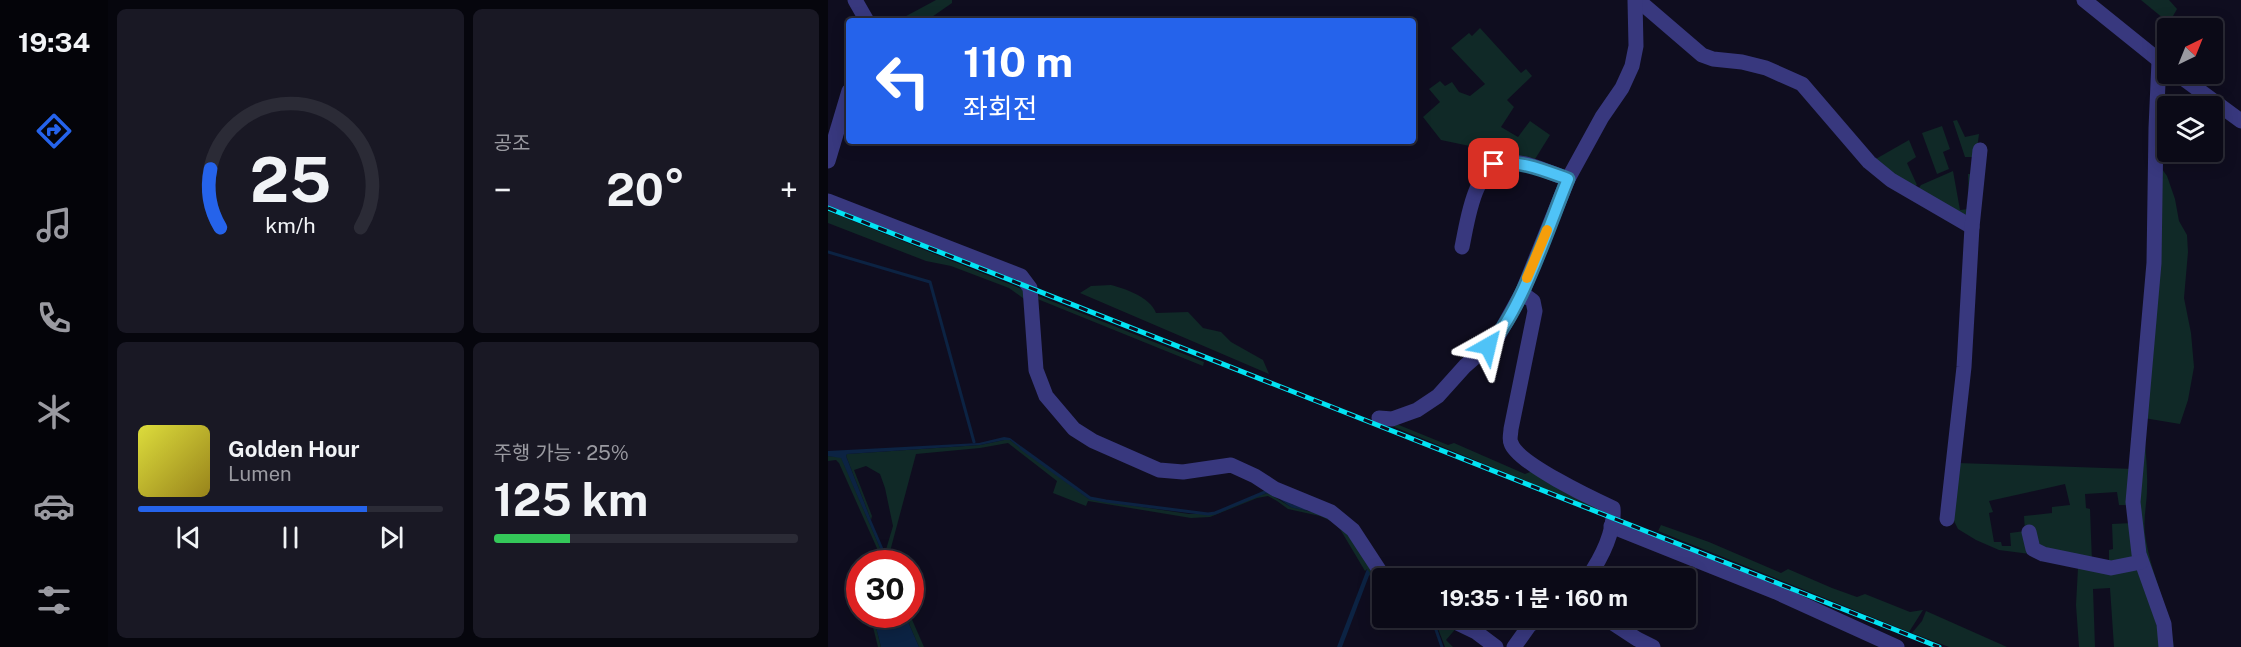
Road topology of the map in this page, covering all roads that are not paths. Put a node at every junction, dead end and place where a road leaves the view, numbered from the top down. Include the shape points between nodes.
1 (855, 0) edge
2 (1637, 0) edge
3 (2084, 0) edge
4 (865, 18) edge
5 (2157, 58) edge
6 (2162, 84) edge
7 (2190, 84) edge
8 (846, 101) edge
9 (2241, 121) edge
10 (1980, 150) dead end
11 (828, 161) edge
12 (1568, 179) junction
13 (828, 201) edge
14 (1972, 227) junction
15 (1462, 247) dead end
16 (1522, 293) junction
17 (1379, 418) dead end
18 (1947, 519) dead end
19 (1611, 526) junction
20 (2029, 532) dead end
21 (2142, 562) junction
22 (1378, 568) edge
23 (1594, 568) edge
24 (1468, 628) edge
25 (1528, 628) edge
26 (1620, 628) edge
27 (1496, 647) edge
28 (1514, 647) edge
29 (1653, 647) edge
30 (1897, 647) edge
31 (2166, 647) edge

1 - 4 street
2 - 12 street via 1632,66
2 - 14 street via 1702,55 1766,68 1802,84 1869,162 1891,180
3 - 5 street
6 - 21 street via 2156,128 2154,263 2133,502
7 - 9 street
8 - 11 street
10 - 14 street
12 - 15 street via 1525,164 1494,164 1482,177
12 - 16 street
13 - 22 street via 1021,276 1030,288 1036,370 1046,396 1074,429 1160,471 1231,465 1275,489 1331,512 1353,530
14 - 18 street via 1964,367
16 - 17 street via 1497,338 1438,396 1417,410
16 - 19 street via 1533,301 1535,310 1510,429 1511,443 1521,456 1542,470 1613,508
19 - 23 street
19 - 30 street via 1754,583
20 - 21 street via 2033,549 2043,554 2111,568
21 - 31 street via 2164,624
24 - 27 street
25 - 28 street
26 - 29 street

